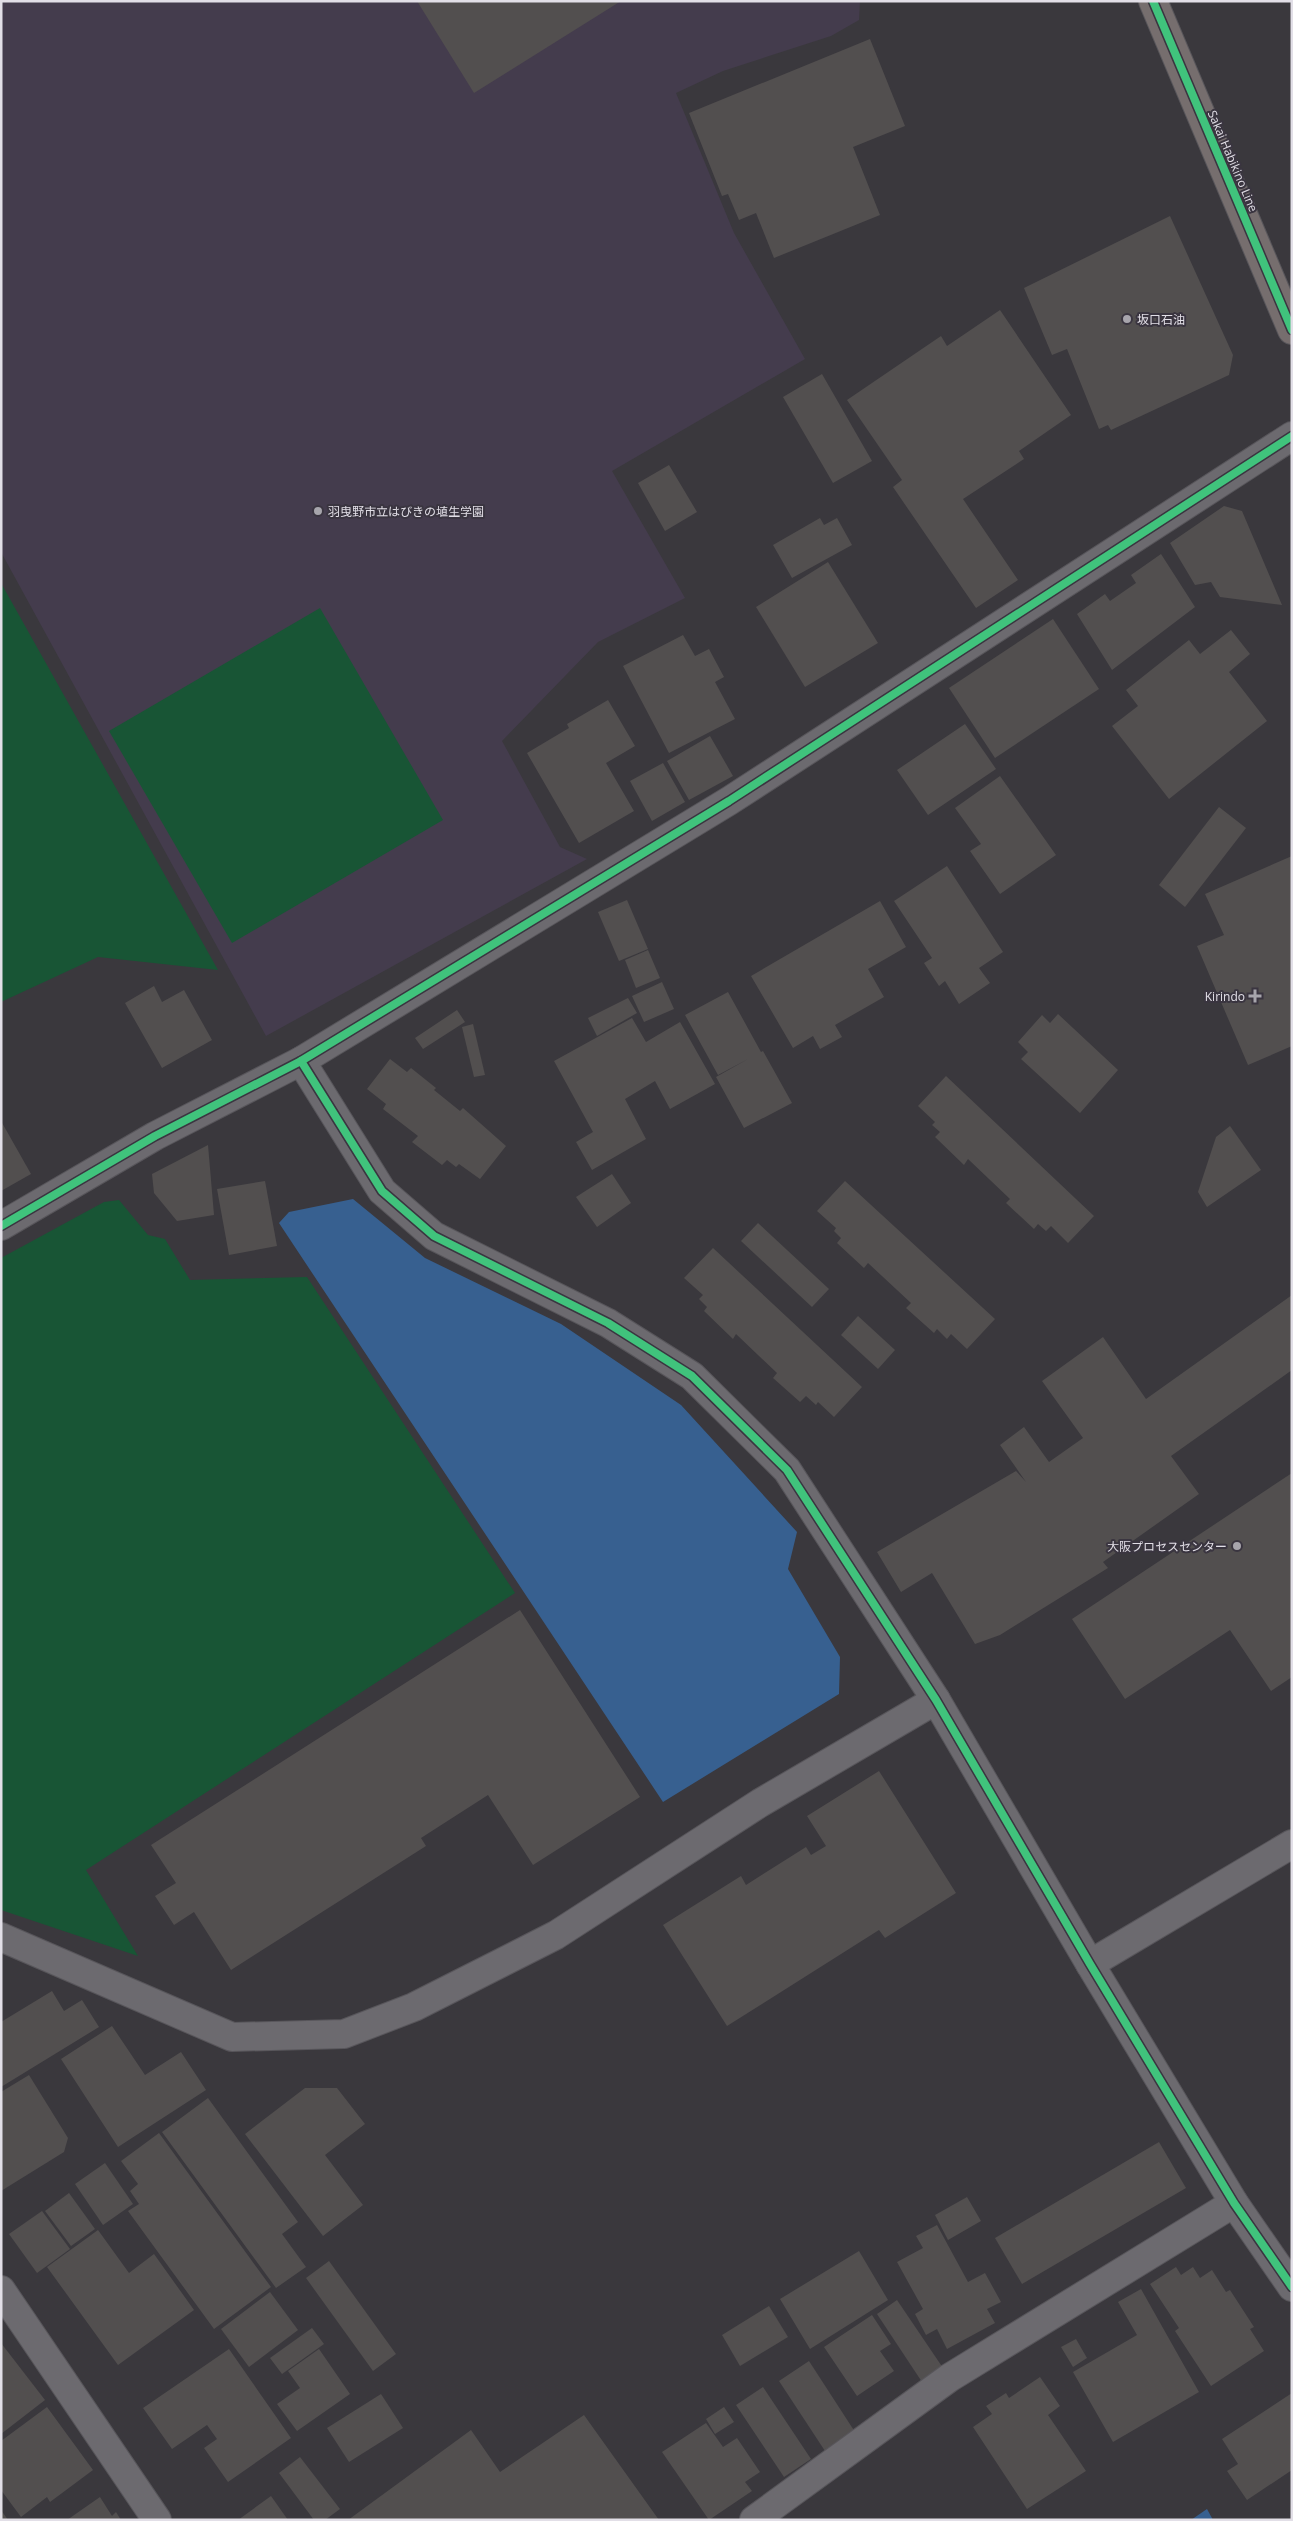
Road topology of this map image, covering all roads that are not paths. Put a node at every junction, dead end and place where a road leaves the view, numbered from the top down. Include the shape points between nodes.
1 (1153, 1) edge
2 (1292, 330) edge
3 (1292, 436) edge
4 (301, 1062) junction
5 (1, 1226) edge
6 (936, 1700) junction
7 (1292, 1844) edge
8 (1, 1937) edge
9 (1090, 1964) junction
10 (1234, 2203) junction
11 (1292, 2287) edge
12 (1, 2290) edge
13 (157, 2520) edge
14 (754, 2520) edge

1 - 2 main road, Sakai Habikino Line
3 - 4 street via 729,801
4 - 5 street via 155,1136
4 - 6 street via 382,1191 434,1236 608,1323 692,1376 787,1470
6 - 8 street via 760,1803 556,1935 414,2007 344,2034 232,2037
6 - 9 street
7 - 9 street
9 - 10 street
10 - 11 street
10 - 14 street via 950,2378
12 - 13 street

